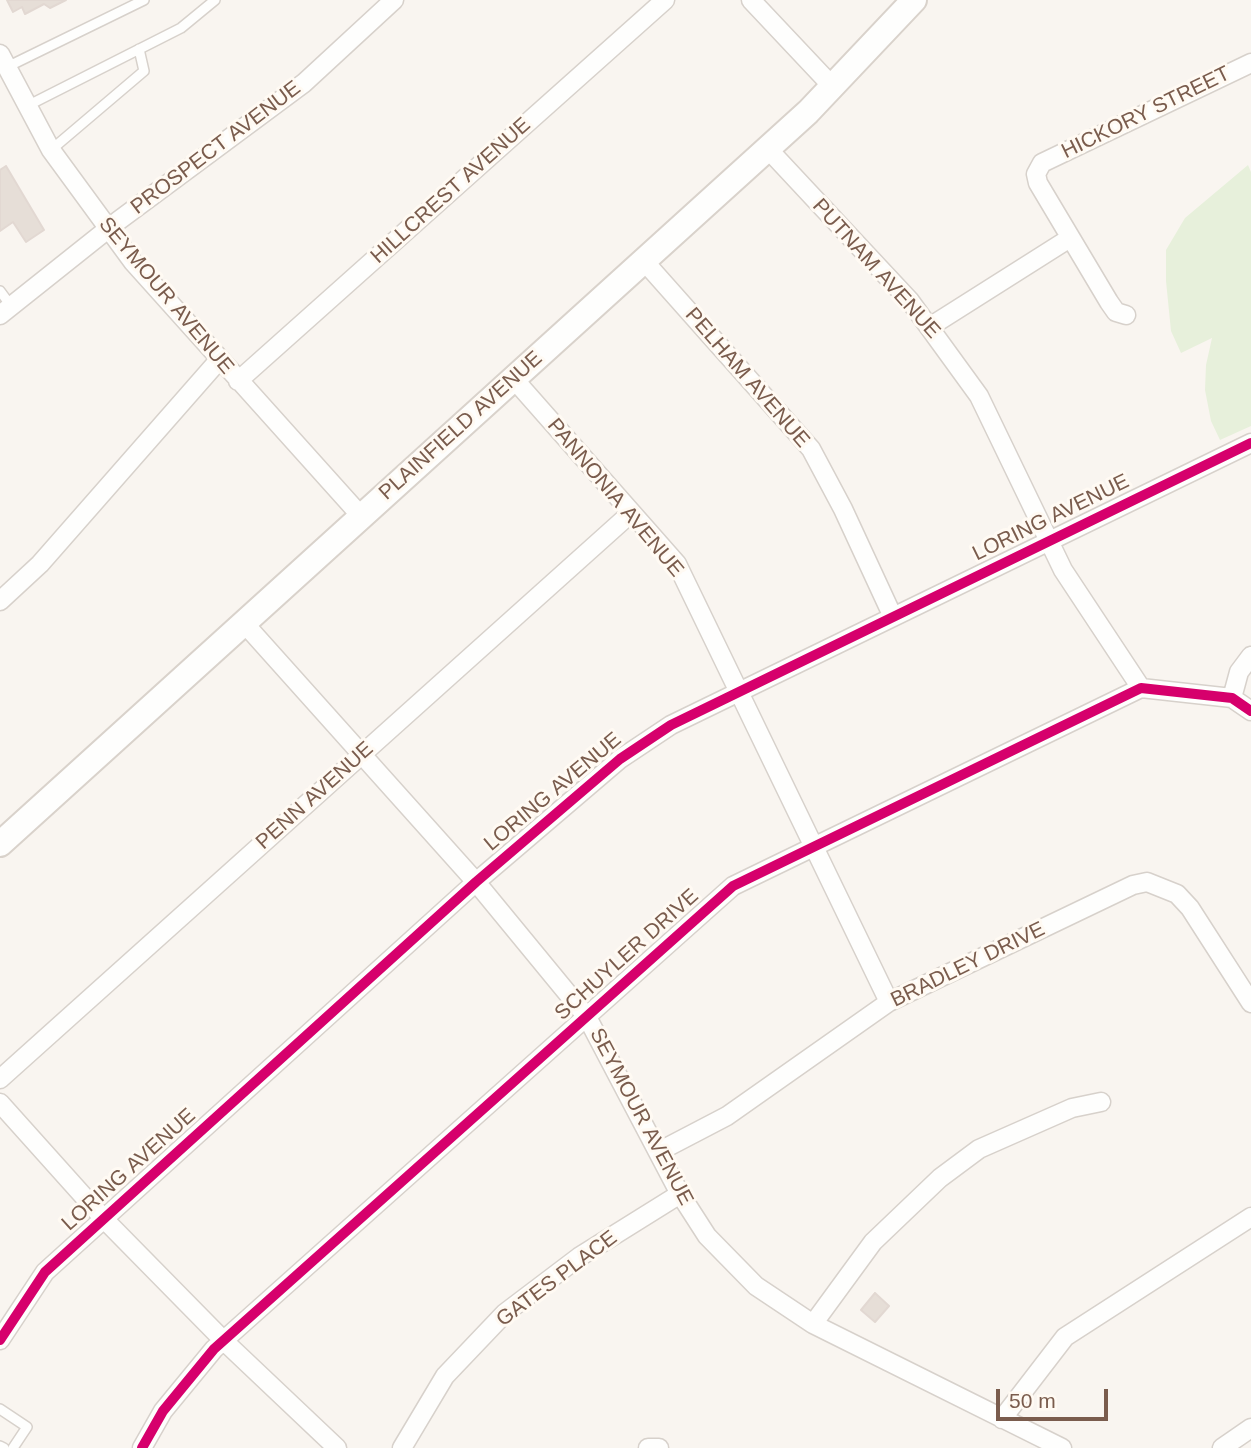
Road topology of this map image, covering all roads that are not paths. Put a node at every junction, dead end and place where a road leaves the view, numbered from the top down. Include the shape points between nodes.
1 (144, 0) edge
2 (215, 0) edge
3 (394, 0) edge
4 (665, 0) edge
5 (751, 0) edge
6 (914, 0) edge
7 (139, 50) junction
8 (3, 61) edge
9 (1251, 63) edge
10 (832, 86) junction
11 (27, 106) junction
12 (768, 149) junction
13 (51, 150) junction
14 (108, 228) junction
15 (1070, 238) junction
16 (644, 261) junction
17 (0, 291) edge
18 (6, 310) edge
19 (1126, 314) dead end
20 (931, 326) junction
21 (219, 360) junction
22 (513, 378) junction
23 (238, 381) junction
24 (1251, 443) edge
25 (631, 513) junction
26 (361, 516) junction
27 (1050, 539) junction
28 (0, 601) edge
29 (893, 617) junction
30 (244, 623) junction
31 (1251, 656) edge
32 (1141, 688) junction
33 (742, 692) junction
34 (1231, 698) junction
35 (1251, 711) edge
36 (362, 754) junction
37 (0, 844) edge
38 (816, 847) junction
39 (476, 882) junction
40 (889, 1002) junction
41 (1251, 1003) edge
42 (587, 1017) junction
43 (0, 1079) edge
44 (1101, 1102) dead end
45 (0, 1103) edge
46 (658, 1152) junction
47 (680, 1195) junction
48 (1251, 1217) edge
49 (104, 1219) junction
50 (813, 1324) junction
51 (0, 1340) edge
52 (224, 1341) junction
53 (0, 1409) edge
54 (1002, 1419) junction
55 (1251, 1428) edge
56 (13, 1448) edge
57 (142, 1448) edge
58 (337, 1448) edge
59 (402, 1448) edge
60 (648, 1448) edge
61 (659, 1448) edge
62 (1062, 1448) edge
63 (1222, 1448) edge

1 - 8 lane
2 - 7 lane via 181,28
3 - 14 street, PROSPECT AVENUE via 304,83
4 - 23 street, HILLCREST AVENUE
5 - 10 street
6 - 10 street, PLAINFIELD AVENUE
7 - 11 lane
7 - 13 lane via 144,71
8 - 11 street, SEYMOUR AVENUE
9 - 15 street, HICKORY STREET via 1042,163 1036,174 1038,183
10 - 12 street, PLAINFIELD AVENUE
11 - 13 street, SEYMOUR AVENUE
12 - 16 street, PLAINFIELD AVENUE
12 - 20 street, PUTNAM AVENUE
13 - 14 street, SEYMOUR AVENUE
14 - 18 street, PROSPECT AVENUE
14 - 21 street, SEYMOUR AVENUE
15 - 19 street via 1116,312
15 - 20 street
16 - 22 street, PLAINFIELD AVENUE
16 - 29 street, PELHAM AVENUE via 811,449
17 - 18 lane
20 - 27 street, PUTNAM AVENUE via 979,396
21 - 23 street, SEYMOUR AVENUE
21 - 28 street via 40,564
22 - 25 street, PANNONIA AVENUE
22 - 26 street, PLAINFIELD AVENUE
23 - 26 street, SEYMOUR AVENUE
24 - 27 street, LORING AVENUE
25 - 33 street, PANNONIA AVENUE via 677,564
25 - 36 street, PENN AVENUE
26 - 30 street, PLAINFIELD AVENUE
27 - 29 street, LORING AVENUE
27 - 32 street, PUTNAM AVENUE via 1063,570
29 - 33 street, LORING AVENUE
30 - 36 street, SEYMOUR AVENUE
30 - 37 street, PLAINFIELD AVENUE
31 - 34 street via 1239,672
32 - 34 street
32 - 38 street, SCHUYLER DRIVE
33 - 38 street, PANNONIA AVENUE
33 - 39 street, LORING AVENUE via 671,725 620,759
34 - 35 street
36 - 39 street, SEYMOUR AVENUE
36 - 43 street, PENN AVENUE
38 - 40 street, PANNONIA AVENUE
38 - 42 street, SCHUYLER DRIVE via 733,886
39 - 42 street, SEYMOUR AVENUE
39 - 49 street, LORING AVENUE
40 - 41 street, BRADLEY DRIVE via 1147,882 1177,894 1190,908
40 - 46 street, BRADLEY DRIVE via 755,1098
42 - 46 street, SEYMOUR AVENUE
42 - 52 street, SCHUYLER DRIVE
44 - 50 street via 1072,1108 979,1149 940,1178 873,1242
45 - 49 street
46 - 47 street, SEYMOUR AVENUE
47 - 50 street, SEYMOUR AVENUE via 707,1236 756,1286
47 - 59 street, GATES PLACE via 579,1257 505,1313 445,1376
48 - 54 street via 1065,1337
49 - 51 street, LORING AVENUE via 45,1272
49 - 52 street
50 - 54 street, SEYMOUR AVENUE
52 - 57 street, SCHUYLER DRIVE via 163,1411
52 - 58 street
53 - 56 lane via 27,1427
54 - 62 street, SEYMOUR AVENUE
55 - 63 street
60 - 61 street

